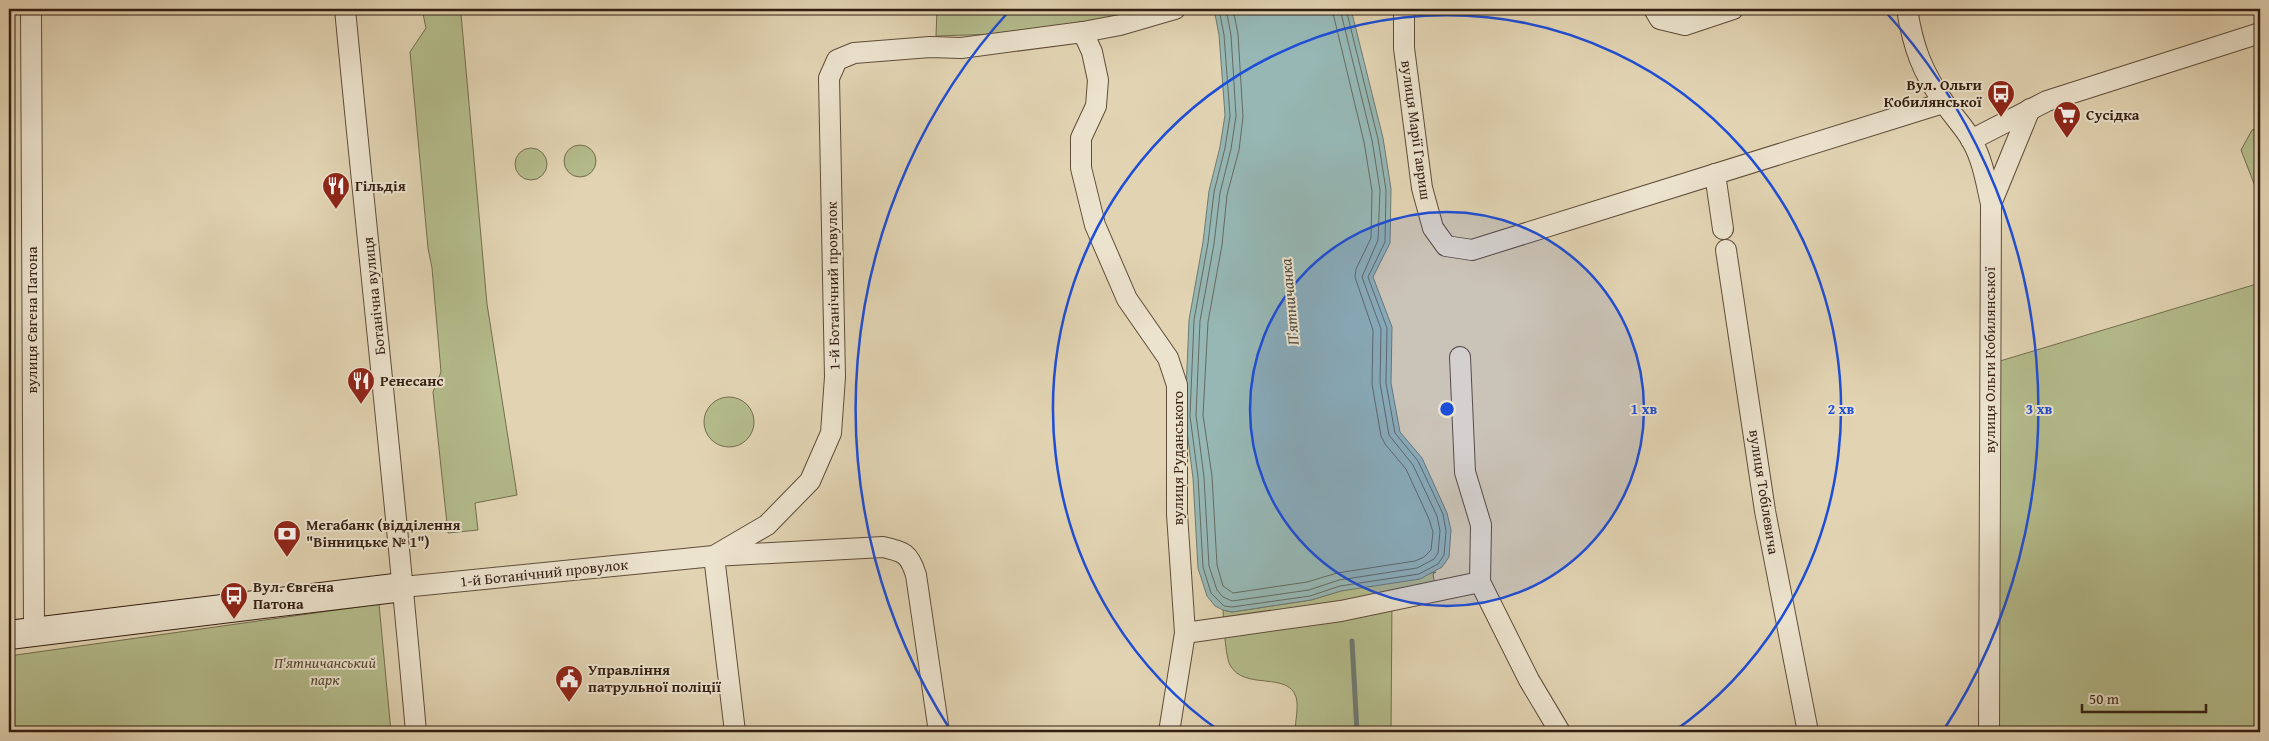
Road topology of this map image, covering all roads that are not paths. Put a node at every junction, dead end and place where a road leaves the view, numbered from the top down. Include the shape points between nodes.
1 (30, 9) edge
2 (345, 9) edge
3 (1175, 9) edge
4 (1404, 9) edge
5 (1654, 9) edge
6 (1733, 9) edge
7 (1907, 9) edge
8 (1083, 32) junction
9 (2260, 33) edge
10 (1944, 102) junction
11 (2030, 108) junction
12 (1971, 140) junction
13 (1715, 174) junction
14 (1991, 204) junction
15 (1723, 228) dead end
16 (1726, 250) dead end
17 (1460, 357) dead end
18 (714, 556) junction
19 (1480, 582) junction
20 (403, 587) junction
21 (1186, 633) junction
22 (21, 634) edge
23 (416, 732) edge
24 (735, 732) edge
25 (939, 732) edge
26 (1169, 732) edge
27 (1560, 732) edge
28 (1808, 732) edge
29 (1989, 732) edge

1 - 22 street, вулиця Євгена Патона
2 - 20 street, Ботанічна вулиця
3 - 8 street, 1-й Ботанічний провулок
4 - 13 street, вулиця Марії Гавриш via 1404,48 1422,188 1433,228 1446,246 1472,250
5 - 6 street via 1660,19 1685,25
7 - 10 street, вулиця Ольги Кобилянської via 1912,40 1924,72
8 - 18 street, 1-й Ботанічний провулок via 961,48 854,53 837,60 830,78 835,377 830,434 810,481 767,525
8 - 21 street, вулиця Руданського via 1092,52 1098,80 1096,106 1081,138 1081,168 1096,225 1127,299 1168,358 1178,385 1177,514
9 - 11 street
10 - 12 street, вулиця Ольги Кобилянської
10 - 13 street
11 - 12 street
11 - 14 street
12 - 14 street, вулиця Ольги Кобилянської via 1982,163
13 - 15 street
14 - 29 street, вулиця Ольги Кобилянської
16 - 28 street, вулиця Тобілевича via 1766,511
17 - 19 street via 1465,472 1480,525
18 - 20 street, 1-й Ботанічний провулок
18 - 24 street
18 - 25 street, 1-й Ботанічний провулок via 883,547 902,552 911,560 916,575
19 - 21 street via 1341,612
19 - 27 street via 1529,680
20 - 22 street
20 - 23 street, Ботанічна вулиця
21 - 26 street, вулиця Руданського

